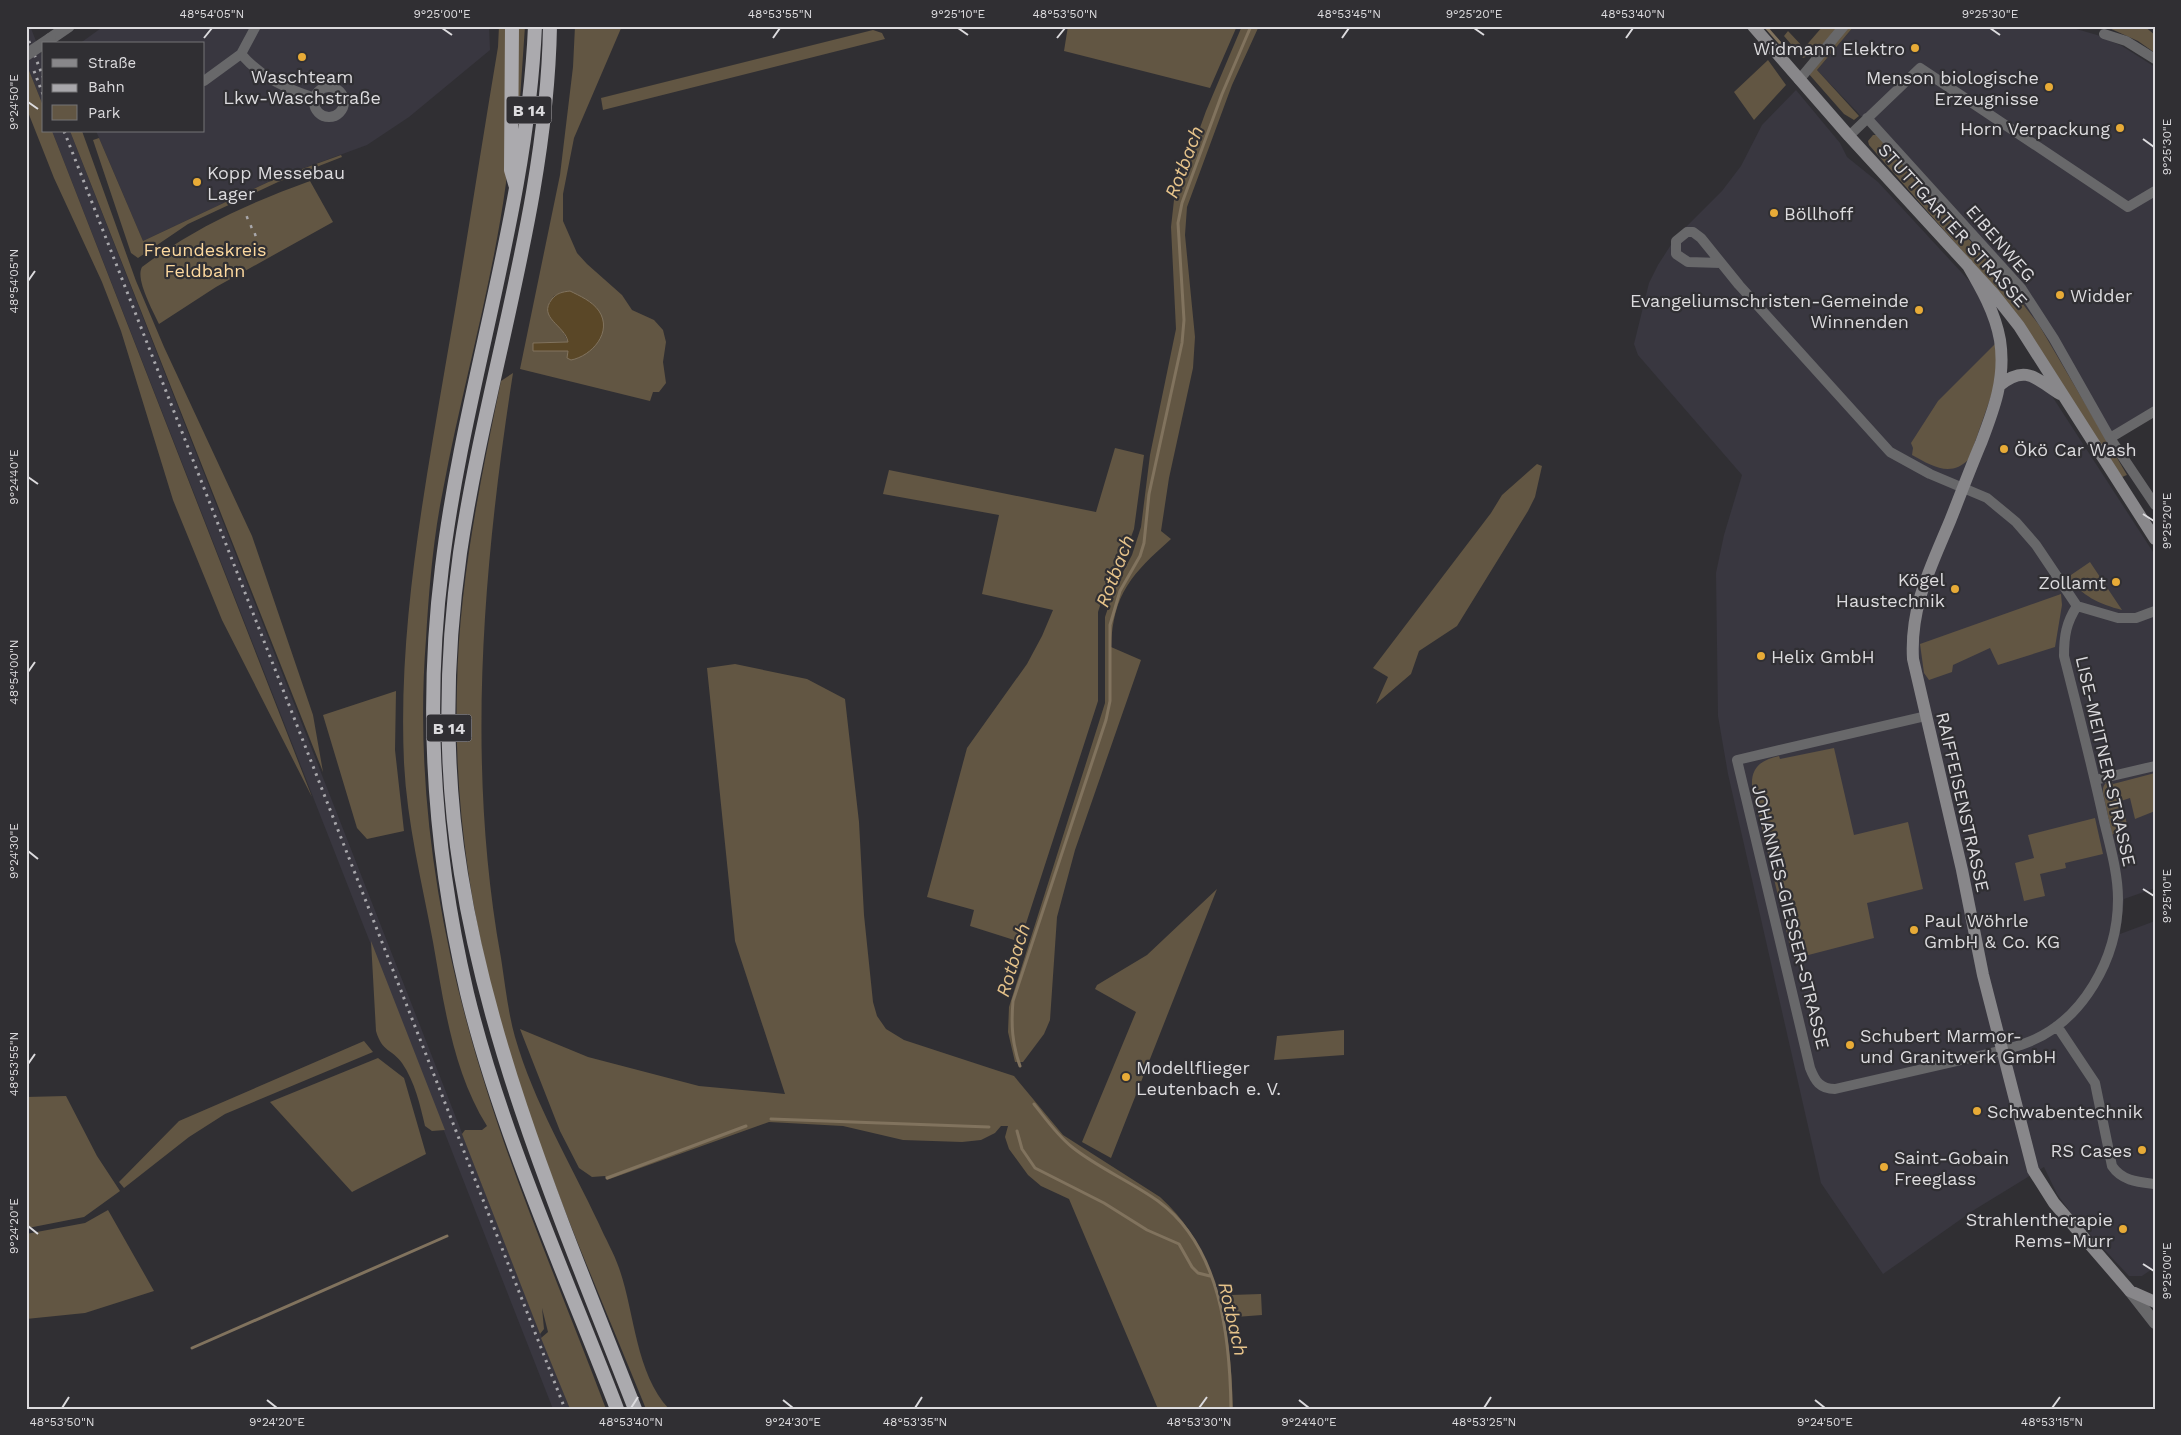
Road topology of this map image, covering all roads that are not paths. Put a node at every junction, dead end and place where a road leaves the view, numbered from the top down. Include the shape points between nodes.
1 (69, 26) edge
2 (256, 26) edge
3 (512, 26) edge
4 (535, 26) edge
5 (550, 26) edge
6 (1753, 26) edge
7 (1844, 26) edge
8 (2104, 34) dead end
9 (46, 42) edge
10 (42, 44) edge
11 (241, 54) junction
12 (26, 55) edge
13 (2155, 58) edge
14 (205, 80) edge
15 (1799, 80) junction
16 (315, 98) dead end
17 (1868, 118) junction
18 (1849, 136) junction
19 (2155, 191) edge
20 (517, 192) junction
21 (1721, 263) dead end
22 (1967, 264) junction
23 (2000, 385) junction
24 (2064, 396) junction
25 (2155, 411) edge
26 (2110, 438) junction
27 (1964, 487) junction
28 (2155, 505) edge
29 (2155, 539) edge
30 (2077, 606) junction
31 (2155, 611) edge
32 (1926, 716) junction
33 (2155, 766) edge
34 (2096, 780) junction
35 (2056, 1026) junction
36 (2002, 1050) junction
37 (2155, 1184) edge
38 (2130, 1291) junction
39 (2155, 1302) edge
40 (2155, 1323) edge
41 (617, 1409) edge
42 (636, 1409) edge

1 - 9 street, bridge
2 - 11 street
3 - 20 highway via 511,170
4 - 20 highway, B 14
5 - 42 highway, B 14 via 544,109 532,197 484,422 460,554 450,674 450,763 460,872 496,1028 540,1163
6 - 15 main road, STUTTGARTER STRASSE
7 - 15 street
8 - 13 street via 2126,41
10 - 12 street, bridge
11 - 14 street
11 - 16 street via 272,81
15 - 18 main road, STUTTGARTER STRASSE
17 - 18 street
17 - 19 street via 1920,68 2128,207
17 - 26 street, EIBENWEG via 2021,288
18 - 22 main road, STUTTGARTER STRASSE
20 - 41 highway, B 14 via 459,467 442,565 434,655 434,776 452,922 485,1057 525,1171
21 - 27 street via 1890,452 1930,474
22 - 23 main road, RAIFFEISENSTRASSE via 1996,321 2001,357
22 - 24 main road, STUTTGARTER STRASSE via 2019,326
23 - 24 main road via 2014,375 2024,374 2036,377
23 - 27 main road, RAIFFEISENSTRASSE via 1996,406
24 - 29 main road, STUTTGARTER STRASSE
25 - 26 street
26 - 28 street, EIBENWEG
27 - 30 street via 1986,498 2016,522
27 - 32 main road, RAIFFEISENSTRASSE via 1916,608 1913,659
30 - 31 street via 2118,618 2136,618
30 - 34 street, LISE-MEITNER-STRASSE via 2064,635 2064,656
32 - 36 main road, RAIFFEISENSTRASSE
32 - 36 street, JOHANNES-GIESSER-STRASSE via 1736,760 1810,1068 1817,1083 1827,1089 1835,1089
33 - 34 street
34 - 35 street, LISE-MEITNER-STRASSE via 2117,879 2117,921 2095,985
35 - 36 street, LISE-MEITNER-STRASSE via 2026,1043
35 - 37 street via 2095,1083 2116,1173
36 - 38 main road, RAIFFEISENSTRASSE via 2033,1170 2054,1203
38 - 39 main road
38 - 40 street, RAIFFEISENSTRASSE

